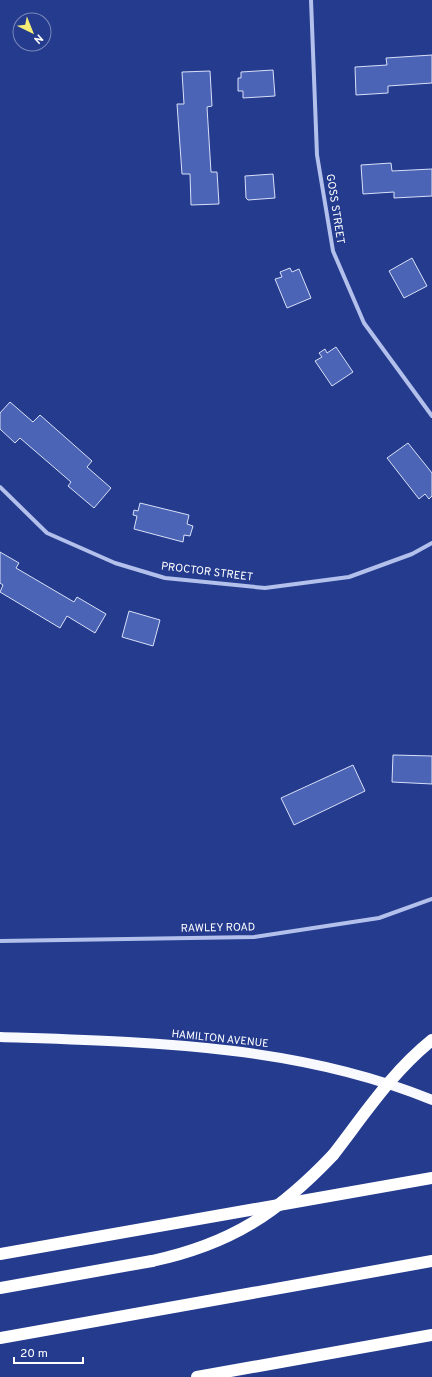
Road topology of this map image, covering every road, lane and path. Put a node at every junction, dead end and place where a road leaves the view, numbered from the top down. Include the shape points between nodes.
1 (311, 0) edge
2 (432, 416) edge
3 (0, 487) edge
4 (432, 543) edge
5 (432, 899) edge
6 (0, 940) edge
7 (0, 1038) edge
8 (432, 1040) edge
9 (387, 1084) junction
10 (432, 1100) edge
11 (432, 1178) edge
12 (0, 1254) edge
13 (432, 1261) edge
14 (0, 1288) edge
15 (432, 1335) edge
16 (0, 1338) edge
17 (197, 1377) edge

1 - 2 street, GOSS STREET via 317,154 333,251 364,323
3 - 4 street, PROCTOR STREET via 47,533 114,563 165,578 265,588 349,578 412,554
5 - 6 street, RAWLEY ROAD via 379,918 254,938
7 - 9 main road, HAMILTON AVENUE via 168,1045 236,1051 305,1062
8 - 9 highway
9 - 10 main road, HAMILTON AVENUE
9 - 14 highway, bridge via 333,1155 295,1193 246,1228 193,1251 152,1261
11 - 12 highway
13 - 16 highway
15 - 17 highway

